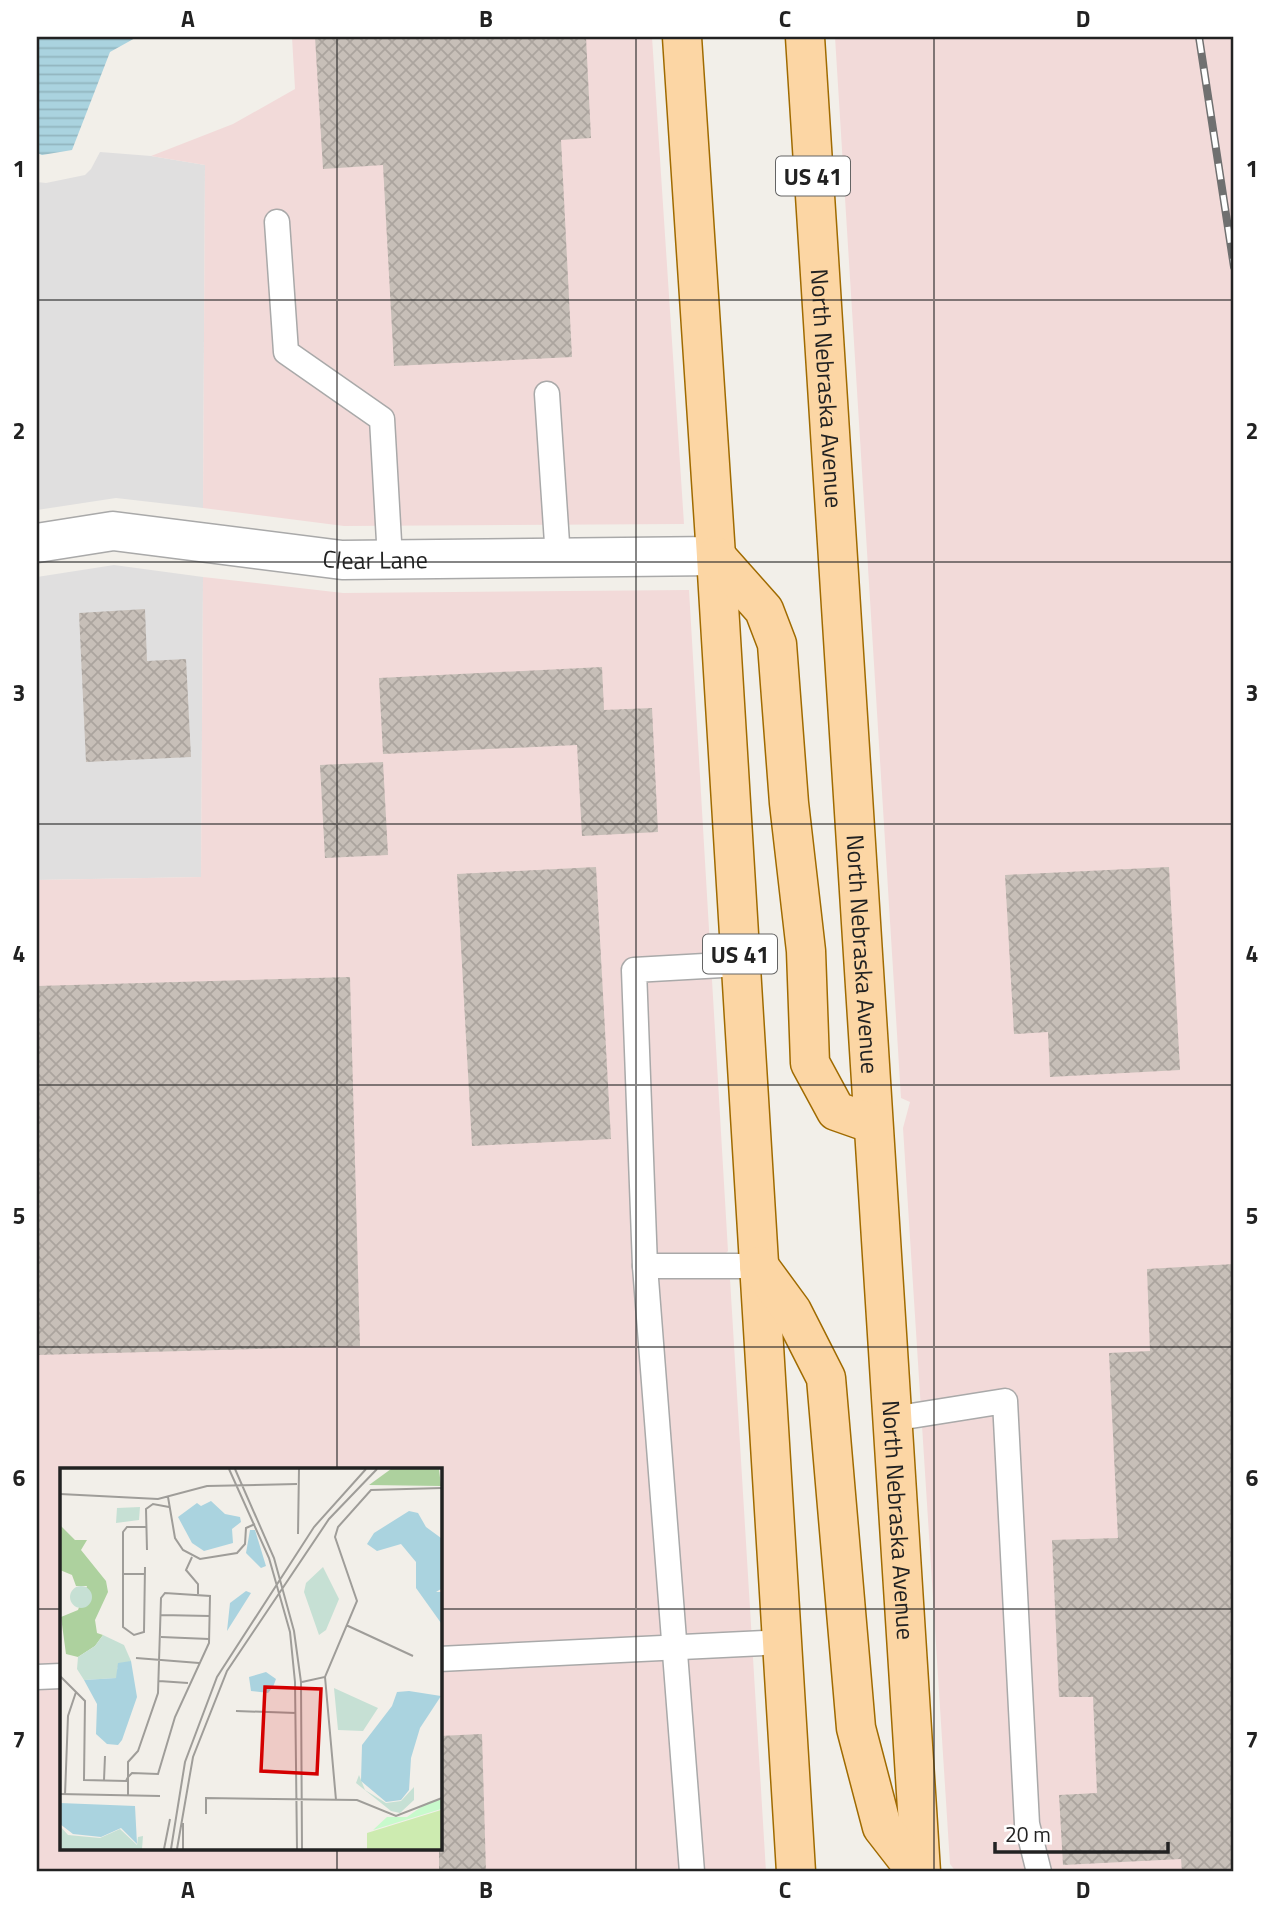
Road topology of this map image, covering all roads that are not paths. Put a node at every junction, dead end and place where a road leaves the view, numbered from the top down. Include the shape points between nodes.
1 (682, 37) edge
2 (805, 37) edge
3 (277, 222) dead end
4 (547, 394) dead end
5 (37, 543) edge
6 (716, 556) junction
7 (558, 558) junction
8 (390, 559) junction
9 (740, 964) junction
10 (873, 1124) junction
11 (645, 1266) junction
12 (759, 1266) junction
13 (892, 1419) junction
14 (782, 1642) junction
15 (673, 1648) junction
16 (441, 1659) edge
17 (60, 1676) edge
18 (37, 1677) edge
19 (692, 1872) edge
20 (796, 1872) edge
21 (919, 1872) edge
22 (1039, 1872) edge

1 - 6 main road, US 41
2 - 10 main road, North Nebraska Avenue / US 41
3 - 8 lane via 286,352 382,419
4 - 7 lane
5 - 8 street, Clear Lane via 113,531 342,560
6 - 7 street, Clear Lane
6 - 9 main road, US 41
6 - 10 main road via 764,610 777,644 806,951 810,1063 836,1111
7 - 8 street, Clear Lane
9 - 11 lane via 634,970
9 - 12 main road, US 41
10 - 13 main road, North Nebraska Avenue / US 41
11 - 12 lane
11 - 15 lane
12 - 14 main road, US 41
12 - 21 main road via 792,1311 826,1378 856,1728 882,1827
13 - 21 main road, North Nebraska Avenue / US 41
13 - 22 lane via 1005,1401 1027,1824
14 - 15 lane
14 - 20 main road, US 41
15 - 16 lane
15 - 19 lane
17 - 18 lane

